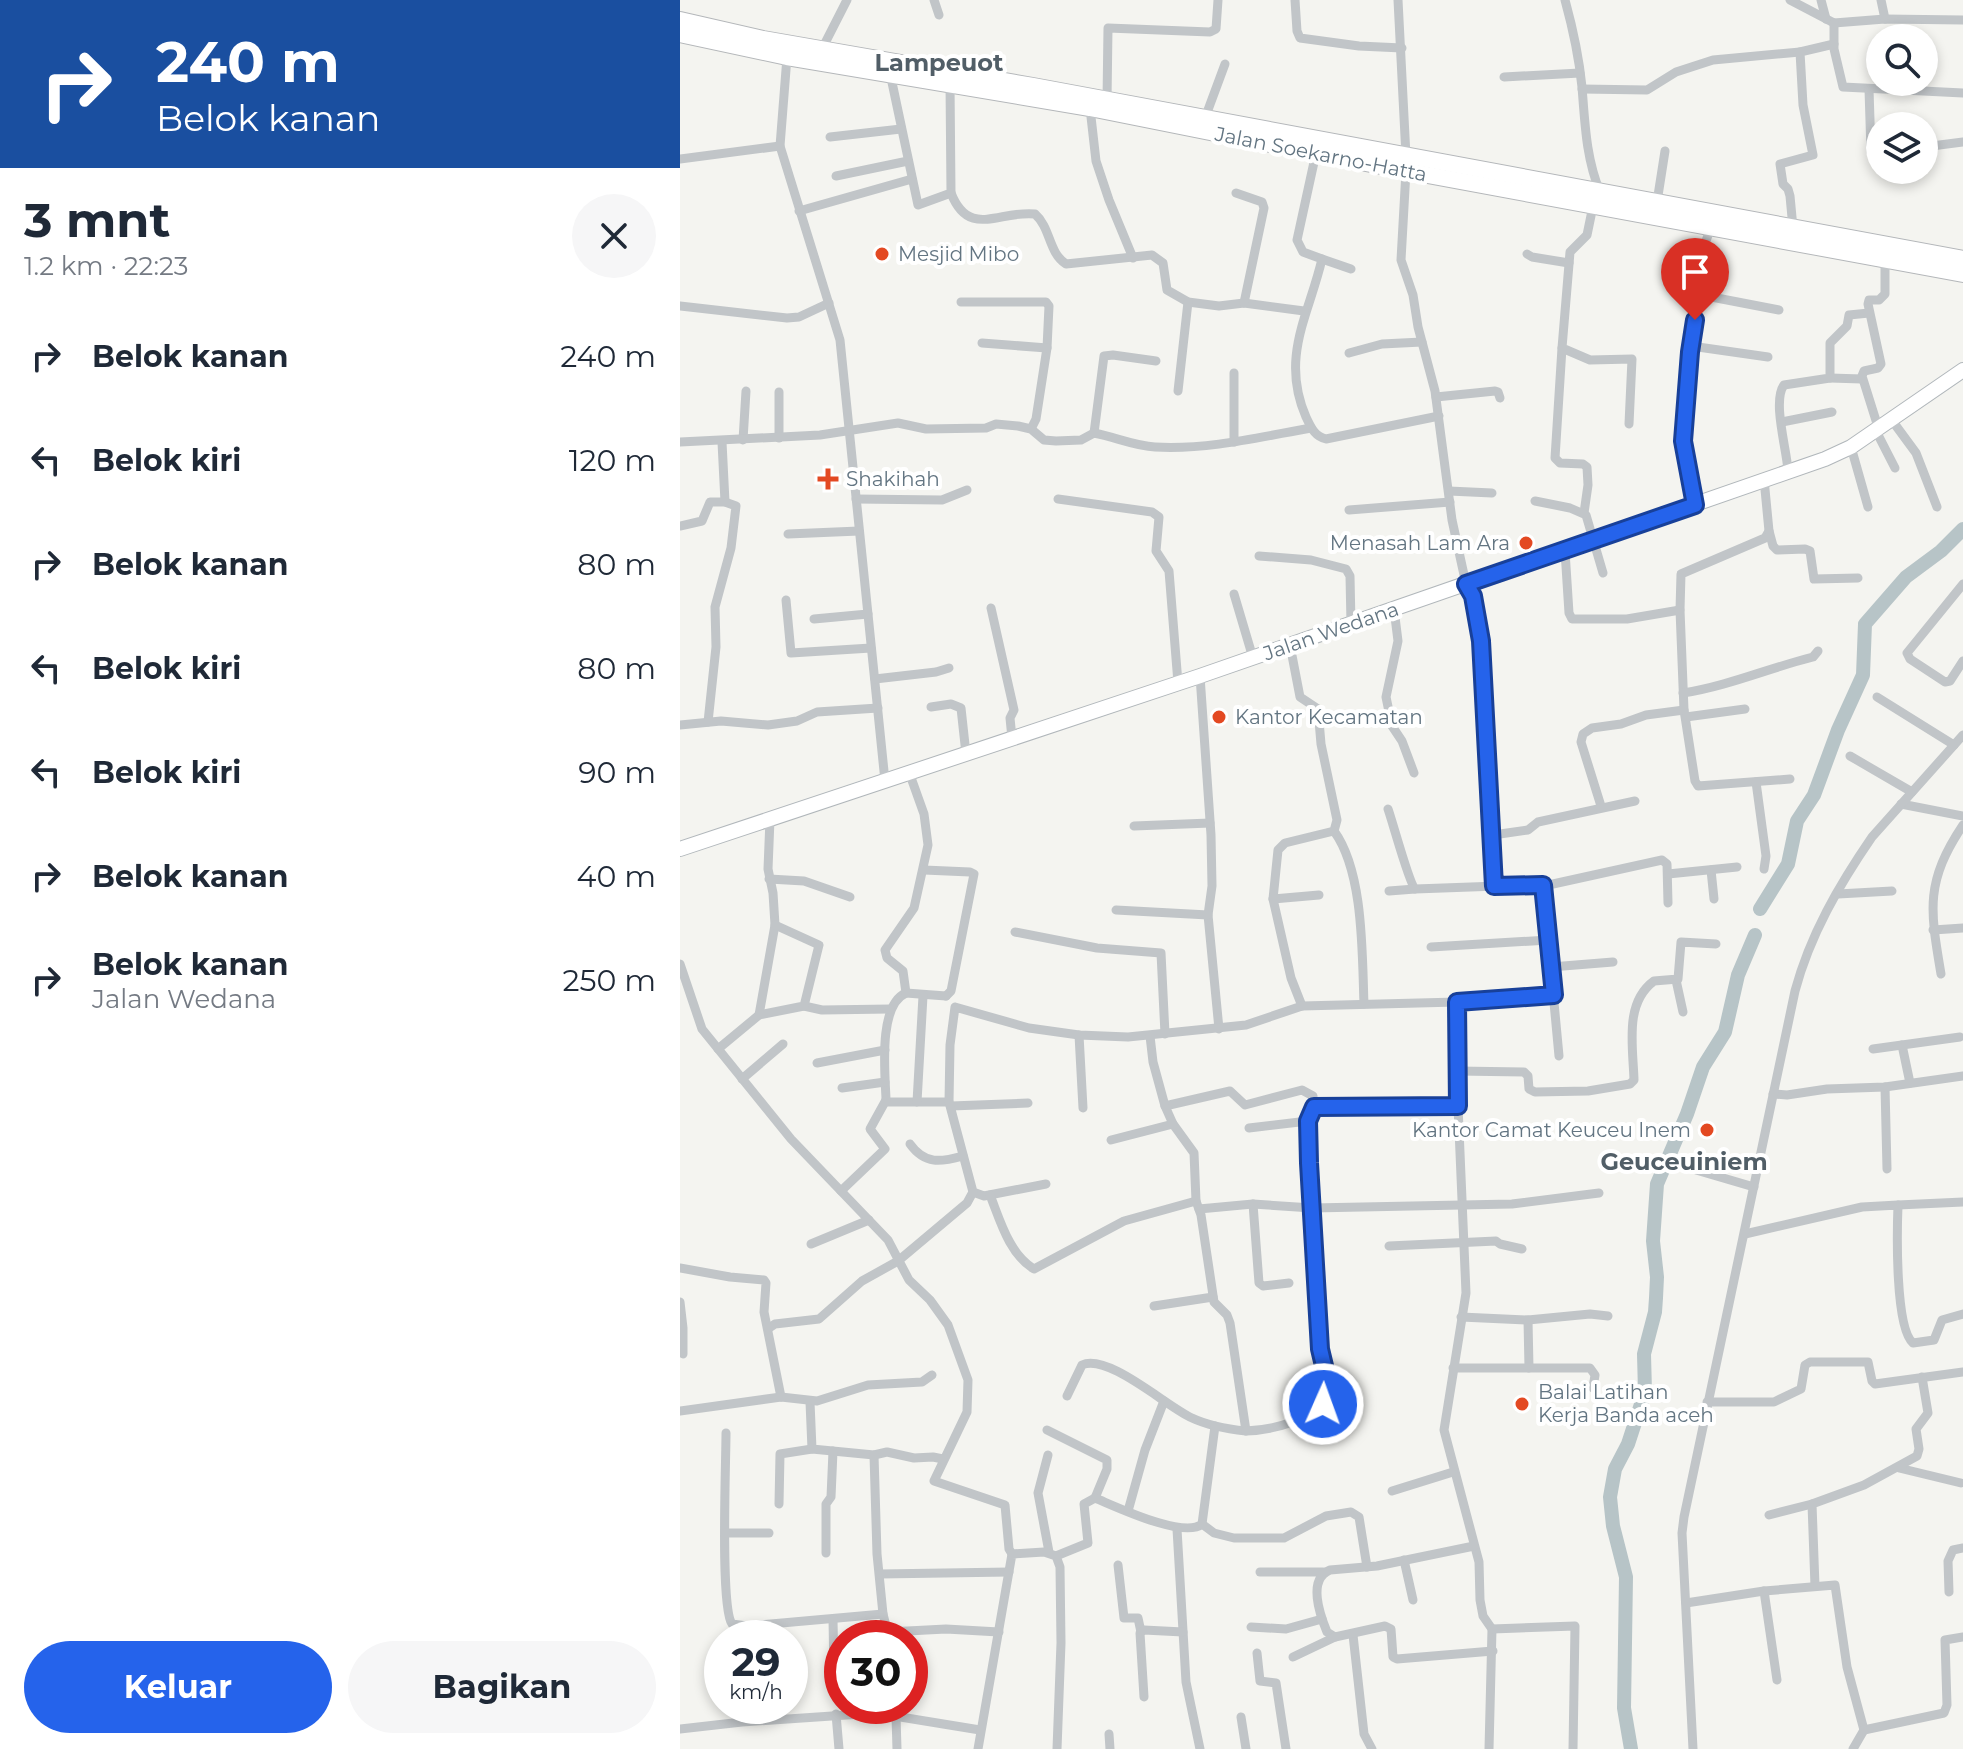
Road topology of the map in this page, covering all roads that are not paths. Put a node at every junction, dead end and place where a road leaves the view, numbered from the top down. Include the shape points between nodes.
1 (934, 0) edge
2 (1218, 0) edge
3 (1295, 0) edge
4 (1398, 0) edge
5 (1565, 0) edge
6 (1790, 0) edge
7 (1821, 0) edge
8 (1881, 0) edge
9 (849, 1) edge
10 (939, 15) dead end
11 (1885, 19) junction
12 (680, 20) edge
13 (1963, 20) edge
14 (1830, 21) junction
15 (680, 34) edge
16 (1834, 44) junction
17 (1402, 48) junction
18 (822, 49) junction
19 (1800, 52) junction
20 (787, 57) junction
21 (1225, 64) dead end
22 (890, 73) junction
23 (1580, 73) junction
24 (1504, 77) dead end
25 (950, 83) junction
26 (1582, 89) junction
27 (1866, 89) edge
28 (1938, 92) edge
29 (1963, 93) edge
30 (1107, 100) junction
31 (1090, 108) junction
32 (1205, 118) junction
33 (901, 129) junction
34 (830, 137) dead end
35 (1963, 142) edge
36 (1938, 145) edge
37 (780, 146) junction
38 (1665, 151) dead end
39 (1316, 153) junction
40 (680, 159) edge
41 (908, 161) junction
42 (1406, 164) junction
43 (836, 176) dead end
44 (912, 179) junction
45 (951, 193) junction
46 (1236, 193) dead end
47 (1596, 199) junction
48 (1657, 202) junction
49 (799, 211) junction
50 (1711, 227) junction
51 (1793, 228) junction
52 (1527, 254) dead end
53 (1133, 258) junction
54 (1322, 259) junction
55 (1885, 259) junction
56 (1963, 259) edge
57 (1569, 263) junction
58 (1351, 269) dead end
59 (1963, 274) edge
60 (1696, 294) junction
61 (961, 302) dead end
62 (1188, 302) junction
63 (829, 303) junction
64 (1244, 303) junction
65 (680, 306) edge
66 (1779, 310) dead end
67 (1304, 311) junction
68 (1869, 313) junction
69 (1422, 342) junction
70 (982, 343) dead end
71 (1691, 346) junction
72 (1047, 348) junction
73 (1562, 348) junction
74 (1349, 353) dead end
75 (1768, 357) dead end
76 (1156, 361) dead end
77 (1963, 370) edge
78 (1234, 373) dead end
79 (1830, 378) junction
80 (1862, 379) junction
81 (746, 391) dead end
82 (1178, 391) dead end
83 (779, 392) dead end
84 (1436, 397) junction
85 (1500, 398) dead end
86 (1832, 412) dead end
87 (1439, 416) junction
88 (1782, 422) junction
89 (1629, 424) dead end
90 (1881, 425) junction
91 (1311, 428) junction
92 (1031, 429) junction
93 (849, 433) junction
94 (1094, 433) junction
95 (779, 438) junction
96 (743, 440) junction
97 (680, 442) edge
98 (722, 442) junction
99 (1234, 442) junction
100 (1851, 447) junction
101 (1895, 468) dead end
102 (1788, 471) junction
103 (1764, 479) junction
104 (967, 490) dead end
105 (1492, 493) dead end
106 (1449, 496) junction
107 (856, 499) junction
108 (1058, 499) dead end
109 (1535, 501) dead end
110 (725, 502) junction
111 (1695, 505) junction
112 (1868, 507) dead end
113 (1937, 507) dead end
114 (1349, 510) dead end
115 (1584, 513) junction
116 (680, 526) edge
117 (859, 531) junction
118 (1769, 531) junction
119 (788, 534) dead end
120 (1595, 540) junction
121 (1565, 551) junction
122 (1259, 556) dead end
123 (1603, 573) dead end
124 (1858, 578) dead end
125 (1466, 584) junction
126 (1961, 590) edge
127 (1234, 594) dead end
128 (786, 600) dead end
129 (991, 608) dead end
130 (1394, 609) junction
131 (1680, 610) junction
132 (868, 614) junction
133 (814, 619) dead end
134 (1351, 624) junction
135 (1290, 645) junction
136 (871, 648) junction
137 (1818, 651) dead end
138 (1253, 658) junction
139 (1963, 661) edge
140 (949, 668) dead end
141 (1200, 676) junction
142 (875, 679) junction
143 (1178, 683) junction
144 (1683, 693) junction
145 (1877, 697) dead end
146 (931, 707) dead end
147 (878, 708) junction
148 (1745, 709) dead end
149 (1685, 714) junction
150 (708, 722) junction
151 (680, 725) edge
152 (1963, 735) edge
153 (1012, 738) junction
154 (1954, 745) junction
155 (966, 754) junction
156 (1850, 756) dead end
157 (909, 772) junction
158 (1414, 773) dead end
159 (1790, 779) dead end
160 (885, 781) junction
161 (1756, 782) junction
162 (1912, 792) junction
163 (1635, 801) dead end
164 (1901, 804) junction
165 (1601, 806) junction
166 (1388, 809) dead end
167 (1963, 816) edge
168 (770, 819) junction
169 (1210, 823) junction
170 (1963, 825) edge
171 (1134, 826) dead end
172 (1334, 831) junction
173 (1493, 835) junction
174 (680, 849) edge
175 (1737, 867) dead end
176 (1764, 869) dead end
177 (924, 870) junction
178 (1711, 870) junction
179 (1668, 874) junction
180 (769, 879) junction
181 (1543, 885) junction
182 (1494, 886) junction
183 (1415, 889) junction
184 (1389, 891) dead end
185 (1892, 891) dead end
186 (1838, 894) junction
187 (1319, 895) dead end
188 (850, 897) dead end
189 (1273, 899) junction
190 (1714, 899) dead end
191 (1668, 903) dead end
192 (1116, 910) dead end
193 (1208, 915) junction
194 (775, 925) junction
195 (1963, 928) edge
196 (1933, 930) junction
197 (1015, 932) dead end
198 (1549, 940) junction
199 (1716, 944) dead end
200 (1431, 947) dead end
201 (1613, 962) dead end
202 (680, 964) edge
203 (1551, 967) junction
204 (1941, 974) dead end
205 (1676, 980) junction
206 (906, 993) junction
207 (1554, 995) junction
208 (923, 996) junction
209 (946, 996) junction
210 (1457, 1002) junction
211 (1364, 1004) junction
212 (804, 1006) junction
213 (1302, 1006) junction
214 (954, 1008) junction
215 (890, 1009) junction
216 (1683, 1012) dead end
217 (759, 1015) junction
218 (1219, 1029) junction
219 (1165, 1034) junction
220 (1079, 1035) junction
221 (1150, 1036) junction
222 (1960, 1037) dead end
223 (783, 1044) dead end
224 (1902, 1045) junction
225 (718, 1049) junction
226 (1873, 1049) dead end
227 (885, 1050) junction
228 (1559, 1056) dead end
229 (817, 1063) dead end
230 (1457, 1071) junction
231 (1963, 1076) edge
232 (742, 1079) junction
233 (885, 1082) junction
234 (1910, 1083) junction
235 (1885, 1087) junction
236 (842, 1088) dead end
237 (1773, 1094) junction
238 (886, 1100) junction
239 (917, 1102) junction
240 (1028, 1103) dead end
241 (950, 1104) junction
242 (1165, 1106) junction
243 (1458, 1106) junction
244 (1314, 1107) junction
245 (1083, 1108) dead end
246 (1308, 1121) junction
247 (1173, 1124) junction
248 (1249, 1128) dead end
249 (1111, 1140) dead end
250 (910, 1144) dead end
251 (963, 1156) junction
252 (1887, 1169) dead end
253 (1696, 1170) dead end
254 (1046, 1184) dead end
255 (1754, 1187) junction
256 (841, 1191) junction
257 (973, 1192) junction
258 (1599, 1193) dead end
259 (990, 1195) junction
260 (1963, 1202) edge
261 (1253, 1204) junction
262 (1198, 1205) junction
263 (1463, 1205) junction
264 (1898, 1205) junction
265 (1312, 1208) junction
266 (869, 1220) junction
267 (1745, 1234) junction
268 (1464, 1242) junction
269 (811, 1244) dead end
270 (1389, 1246) dead end
271 (1522, 1249) dead end
272 (898, 1261) junction
273 (680, 1268) edge
274 (1289, 1283) dead end
275 (1213, 1297) junction
276 (680, 1302) edge
277 (1154, 1306) dead end
278 (1963, 1314) edge
279 (1608, 1316) dead end
280 (1461, 1317) junction
281 (1528, 1320) junction
282 (769, 1328) junction
283 (683, 1354) dead end
284 (1453, 1368) junction
285 (1529, 1368) junction
286 (1963, 1372) edge
287 (932, 1375) dead end
288 (1922, 1377) junction
289 (1593, 1388) dead end
290 (1067, 1396) dead end
291 (781, 1397) junction
292 (1164, 1401) junction
293 (810, 1402) junction
294 (1707, 1402) junction
295 (680, 1411) edge
296 (1215, 1426) junction
297 (1047, 1430) dead end
298 (1246, 1431) junction
299 (726, 1433) dead end
300 (812, 1449) junction
301 (833, 1451) junction
302 (874, 1455) junction
303 (1048, 1455) dead end
304 (943, 1459) junction
305 (1899, 1468) junction
306 (1453, 1472) junction
307 (1961, 1483) dead end
308 (1392, 1491) dead end
309 (1095, 1498) junction
310 (779, 1504) dead end
311 (1812, 1504) junction
312 (1128, 1511) junction
313 (1769, 1515) dead end
314 (1202, 1524) junction
315 (1177, 1529) junction
316 (726, 1533) junction
317 (769, 1533) dead end
318 (1474, 1546) junction
319 (1963, 1548) edge
320 (826, 1553) dead end
321 (1012, 1554) junction
322 (1052, 1554) junction
323 (1404, 1560) junction
324 (1118, 1565) dead end
325 (1367, 1567) junction
326 (1009, 1572) junction
327 (1260, 1572) dead end
328 (1323, 1572) junction
329 (880, 1574) junction
330 (1815, 1586) junction
331 (1764, 1591) junction
332 (1949, 1592) dead end
333 (1413, 1600) dead end
334 (1686, 1603) junction
335 (883, 1614) junction
336 (833, 1619) joint
337 (1322, 1619) junction
338 (884, 1620) edge
339 (1251, 1627) dead end
340 (1492, 1629) junction
341 (928, 1631) edge
342 (999, 1632) junction
343 (1141, 1632) junction
344 (1183, 1632) junction
345 (1353, 1635) junction
346 (1335, 1637) junction
347 (1963, 1637) edge
348 (1493, 1651) junction
349 (1257, 1653) dead end
350 (1293, 1657) dead end
351 (1777, 1680) dead end
352 (1144, 1697) dead end
353 (824, 1715) edge
354 (1241, 1717) dead end
355 (928, 1721) edge
356 (837, 1724) edge
357 (896, 1724) edge
358 (680, 1729) edge
359 (980, 1730) junction
360 (1864, 1730) junction
361 (1109, 1734) dead end
362 (839, 1749) edge
363 (897, 1749) edge
364 (978, 1749) edge
365 (1057, 1749) edge
366 (1110, 1749) edge
367 (1200, 1749) edge
368 (1246, 1749) edge
369 (1286, 1749) edge
370 (1372, 1749) edge
371 (1489, 1749) edge
372 (1573, 1749) edge
373 (1693, 1749) edge
374 (1853, 1749) edge

1 - 10 street
2 - 30 street via 1218,24 1210,32 1108,28
3 - 17 street via 1300,38
4 - 17 street
5 - 23 street
6 - 14 street
7 - 14 street
8 - 11 street
9 - 18 street
11 - 13 street
11 - 14 street
12 - 18 highway, Jalan Soekarno-Hatta
14 - 16 street
15 - 20 highway, Jalan Soekarno-Hatta
16 - 19 street
16 - 27 street via 1840,83
17 - 42 street
18 - 30 highway, Jalan Soekarno-Hatta
19 - 26 street via 1713,60 1676,72 1647,90
19 - 51 street via 1813,155 1780,164
20 - 22 highway, Jalan Soekarno-Hatta
20 - 37 street
21 - 32 street
22 - 25 highway, Jalan Soekarno-Hatta
22 - 33 street
23 - 24 street
23 - 26 street
25 - 31 highway, Jalan Soekarno-Hatta
25 - 45 street
26 - 47 street
28 - 29 street
30 - 32 highway, Jalan Soekarno-Hatta
31 - 39 highway, Jalan Soekarno-Hatta
31 - 53 street via 1096,161
32 - 42 highway, Jalan Soekarno-Hatta
33 - 34 street
33 - 41 street
35 - 36 street
37 - 40 street
37 - 49 street
38 - 48 street
39 - 42 highway, Jalan Soekarno-Hatta
39 - 54 street via 1297,240 1303,252
41 - 43 street
41 - 44 street
42 - 47 highway, Jalan Soekarno-Hatta
42 - 69 street via 1401,260
44 - 45 street via 918,205
44 - 49 street
45 - 53 street via 959,211 973,219 1035,214 1066,264
46 - 64 street via 1262,202 1264,208
47 - 48 highway, Jalan Soekarno-Hatta
47 - 50 highway, Jalan Soekarno-Hatta
47 - 57 street via 1587,235 1572,248
48 - 51 highway, Jalan Soekarno-Hatta
49 - 63 street
50 - 55 highway, Jalan Soekarno-Hatta
50 - 60 street via 1697,266
51 - 56 highway, Jalan Soekarno-Hatta
52 - 57 street
53 - 62 street via 1157,257 1163,263 1167,290
54 - 58 street
54 - 67 street
55 - 59 highway, Jalan Soekarno-Hatta
55 - 68 street via 1885,294 1869,300
57 - 73 street
60 - 66 street
60 - 71 street
61 - 72 street via 1046,302
62 - 64 street
62 - 82 street
63 - 65 street via 787,318
63 - 93 street via 840,340
64 - 67 street
67 - 91 street via 1295,361 1300,404
68 - 79 street via 1849,315 1847,326 1830,343
68 - 80 street via 1881,364 1864,371
69 - 74 street
69 - 84 street
70 - 72 street
71 - 75 street
71 - 111 street via 1683,441
72 - 92 street
73 - 89 street via 1590,360 1632,359
73 - 115 street via 1555,458 1587,467
76 - 94 street via 1104,356
77 - 90 street, Jalan Wedana
78 - 99 street
79 - 80 street
79 - 88 street via 1781,387
80 - 90 street
81 - 96 street
83 - 95 street
84 - 85 street via 1495,391
84 - 87 street
86 - 88 street
87 - 91 street via 1326,439
87 - 106 street
88 - 102 street
90 - 100 street, Jalan Wedana
90 - 101 street
90 - 113 street via 1916,453
91 - 99 street
92 - 93 street via 996,424 926,429 898,423
92 - 94 street via 1044,440 1056,441 1078,441
93 - 95 street
93 - 107 street
94 - 99 street via 1153,447
95 - 96 street
96 - 98 street
97 - 98 street
98 - 110 street
100 - 102 street, Jalan Wedana
100 - 112 street
102 - 103 street, Jalan Wedana
103 - 111 street, Jalan Wedana
103 - 118 street
104 - 107 street via 942,500
105 - 106 street
106 - 114 street
106 - 125 street
107 - 117 street
108 - 143 street via 1159,517 1156,551 1169,571
109 - 115 street
110 - 116 street via 710,502 702,521
110 - 150 street via 736,508 715,607
111 - 120 street, Jalan Wedana
115 - 120 street
117 - 119 street
117 - 132 street
118 - 124 street via 1777,550 1810,551 1814,579
118 - 131 street via 1758,542 1682,572
120 - 121 street, Jalan Wedana
120 - 123 street
121 - 125 street, Jalan Wedana
121 - 131 street via 1572,619 1617,620
122 - 134 street via 1346,569
125 - 130 street, Jalan Wedana
125 - 173 street via 1481,641
126 - 139 street via 1907,654 1946,682
127 - 138 street
128 - 136 street via 791,653
129 - 153 street via 1014,710
130 - 134 street, Jalan Wedana
130 - 158 street via 1398,641 1386,697 1393,728
131 - 144 street
132 - 133 street
132 - 136 street
134 - 135 street, Jalan Wedana
135 - 138 street, Jalan Wedana
135 - 172 street via 1300,697 1318,709 1335,804
136 - 142 street
137 - 144 street via 1737,681
138 - 141 street, Jalan Wedana
140 - 142 street
141 - 143 street, Jalan Wedana
141 - 169 street
142 - 147 street
143 - 153 street, Jalan Wedana
144 - 149 street
145 - 154 street
146 - 155 street via 961,708
147 - 150 street via 817,712 768,725
147 - 160 street
148 - 149 street
149 - 161 street via 1696,784
149 - 165 street via 1646,715 1583,734
150 - 151 street
152 - 154 street
153 - 155 street, Jalan Wedana
154 - 162 street
155 - 157 street, Jalan Wedana
156 - 162 street
157 - 160 street, Jalan Wedana
157 - 177 street via 929,837
159 - 161 street
160 - 168 street, Jalan Wedana
161 - 176 street
162 - 164 street
163 - 165 street
164 - 167 street
164 - 186 street via 1872,837
165 - 173 street via 1538,822 1528,830
166 - 183 street
168 - 174 street, Jalan Wedana
168 - 180 street
169 - 171 street
169 - 193 street
170 - 196 street via 1939,866
172 - 189 street via 1280,846
172 - 211 street via 1356,892
173 - 182 street
175 - 178 street
177 - 206 street via 912,912 885,950 903,971
177 - 209 street via 974,874
178 - 179 street
178 - 190 street
179 - 181 street via 1666,862 1659,860
179 - 191 street
180 - 188 street via 804,881
180 - 194 street
181 - 182 street
181 - 198 street
182 - 183 street
183 - 184 street
185 - 186 street
186 - 237 street via 1802,963
187 - 189 street
189 - 213 street
192 - 193 street
193 - 218 street
194 - 212 street via 819,945
194 - 217 street
195 - 196 street
196 - 204 street
197 - 219 street via 1083,946 1161,953
198 - 200 street
198 - 203 street
199 - 205 street via 1680,943
201 - 203 street
202 - 225 street via 701,1026
203 - 207 street
205 - 216 street
205 - 230 street via 1654,981 1636,1003 1630,1084 1535,1092 1524,1072
206 - 208 street
206 - 215 street
207 - 210 street
207 - 228 street
208 - 209 street
208 - 239 street
209 - 214 street
210 - 211 street
210 - 230 street
211 - 213 street
212 - 215 street
212 - 217 street
213 - 218 street via 1260,1022
214 - 220 street
214 - 241 street
215 - 227 street
217 - 225 street
218 - 219 street
219 - 221 street
220 - 221 street
220 - 245 street
221 - 242 street
222 - 224 street
223 - 232 street
224 - 226 street
224 - 234 street
225 - 232 street
227 - 229 street
227 - 233 street
230 - 243 street
231 - 234 street
232 - 256 street
233 - 236 street
233 - 238 street
234 - 235 street
235 - 237 street
235 - 252 street
237 - 255 street
238 - 239 street
238 - 256 street via 870,1129 885,1149
239 - 241 street
240 - 241 street
241 - 251 street
242 - 244 street via 1230,1091 1245,1105 1302,1090 1311,1094
242 - 247 street
243 - 244 street
243 - 263 street
244 - 246 street
246 - 248 street
246 - 265 street
247 - 249 street
247 - 262 street via 1194,1153
250 - 251 street via 930,1160
251 - 257 street
253 - 255 street
254 - 259 street
255 - 267 street
256 - 266 street
257 - 259 street
257 - 272 street via 967,1203
258 - 263 street via 1525,1204
259 - 262 street via 1015,1250 1034,1269 1124,1221
260 - 264 street
261 - 262 street
261 - 265 street
261 - 274 street via 1259,1283
262 - 275 street
263 - 265 street
263 - 268 street
264 - 267 street via 1862,1207
264 - 278 street via 1902,1318 1908,1337 1913,1343 1934,1340 1942,1320
265 - 298 street via 1320,1349 1329,1395 1289,1424
266 - 269 street
266 - 272 street
267 - 294 street
268 - 270 street
268 - 271 street via 1496,1241
268 - 280 street via 1466,1293
272 - 282 street via 862,1281 819,1319
272 - 304 street via 948,1325 968,1380 967,1412
273 - 282 street via 764,1280
275 - 277 street
275 - 298 street via 1230,1323
276 - 283 street
279 - 281 street
280 - 281 street
280 - 284 street
281 - 285 street
282 - 291 street
284 - 285 street
284 - 306 street via 1444,1430
285 - 289 street via 1590,1368
286 - 288 street
287 - 293 street via 922,1382 868,1385
288 - 294 street via 1876,1384 1868,1362 1808,1362 1801,1389 1774,1402
288 - 305 street via 1928,1413 1917,1427 1919,1452
290 - 292 street via 1082,1365 1090,1363 1130,1378
291 - 293 street
291 - 295 street
292 - 296 street
292 - 312 street
293 - 300 street
294 - 334 street via 1682,1527
296 - 298 street
296 - 314 street
297 - 309 street via 1107,1460
299 - 316 street
300 - 301 street
300 - 310 street via 780,1454
301 - 302 street
301 - 320 street
302 - 304 street
302 - 329 street
303 - 322 street via 1038,1493
304 - 321 street via 934,1483 1005,1505
305 - 307 street
305 - 311 street
306 - 308 street
306 - 318 street
309 - 312 street
309 - 322 street via 1084,1504 1088,1543
311 - 313 street
311 - 330 street
312 - 315 street
314 - 315 street
314 - 325 street via 1234,1538 1284,1538 1326,1516 1351,1512 1359,1517
315 - 344 street
316 - 317 street
316 - 336 street via 726,1608 732,1624
318 - 323 street
318 - 340 street via 1483,1616
319 - 332 street via 1949,1556
321 - 322 street
321 - 326 street
322 - 365 street via 1060,1567
323 - 325 street
323 - 333 street
324 - 343 street via 1124,1618 1138,1618
325 - 328 street
326 - 329 street
326 - 342 street
327 - 328 street
328 - 337 street via 1318,1586
329 - 335 street
330 - 331 street
330 - 360 street via 1837,1587 1842,1643
331 - 334 street
331 - 351 street
334 - 373 street
335 - 336 street
335 - 338 street
337 - 339 street via 1286,1629
337 - 346 street
340 - 348 street
340 - 372 street via 1575,1626
341 - 342 street
342 - 359 street
343 - 344 street
343 - 352 street
344 - 367 street via 1186,1682
345 - 346 street
345 - 348 street via 1388,1627 1397,1659
345 - 370 street via 1364,1734
346 - 350 street
347 - 360 street via 1945,1640 1944,1713
348 - 371 street
349 - 369 street via 1260,1681 1276,1683
353 - 358 street
354 - 368 street
355 - 359 street
356 - 362 street
357 - 363 street
359 - 364 street
360 - 374 street
361 - 366 street

